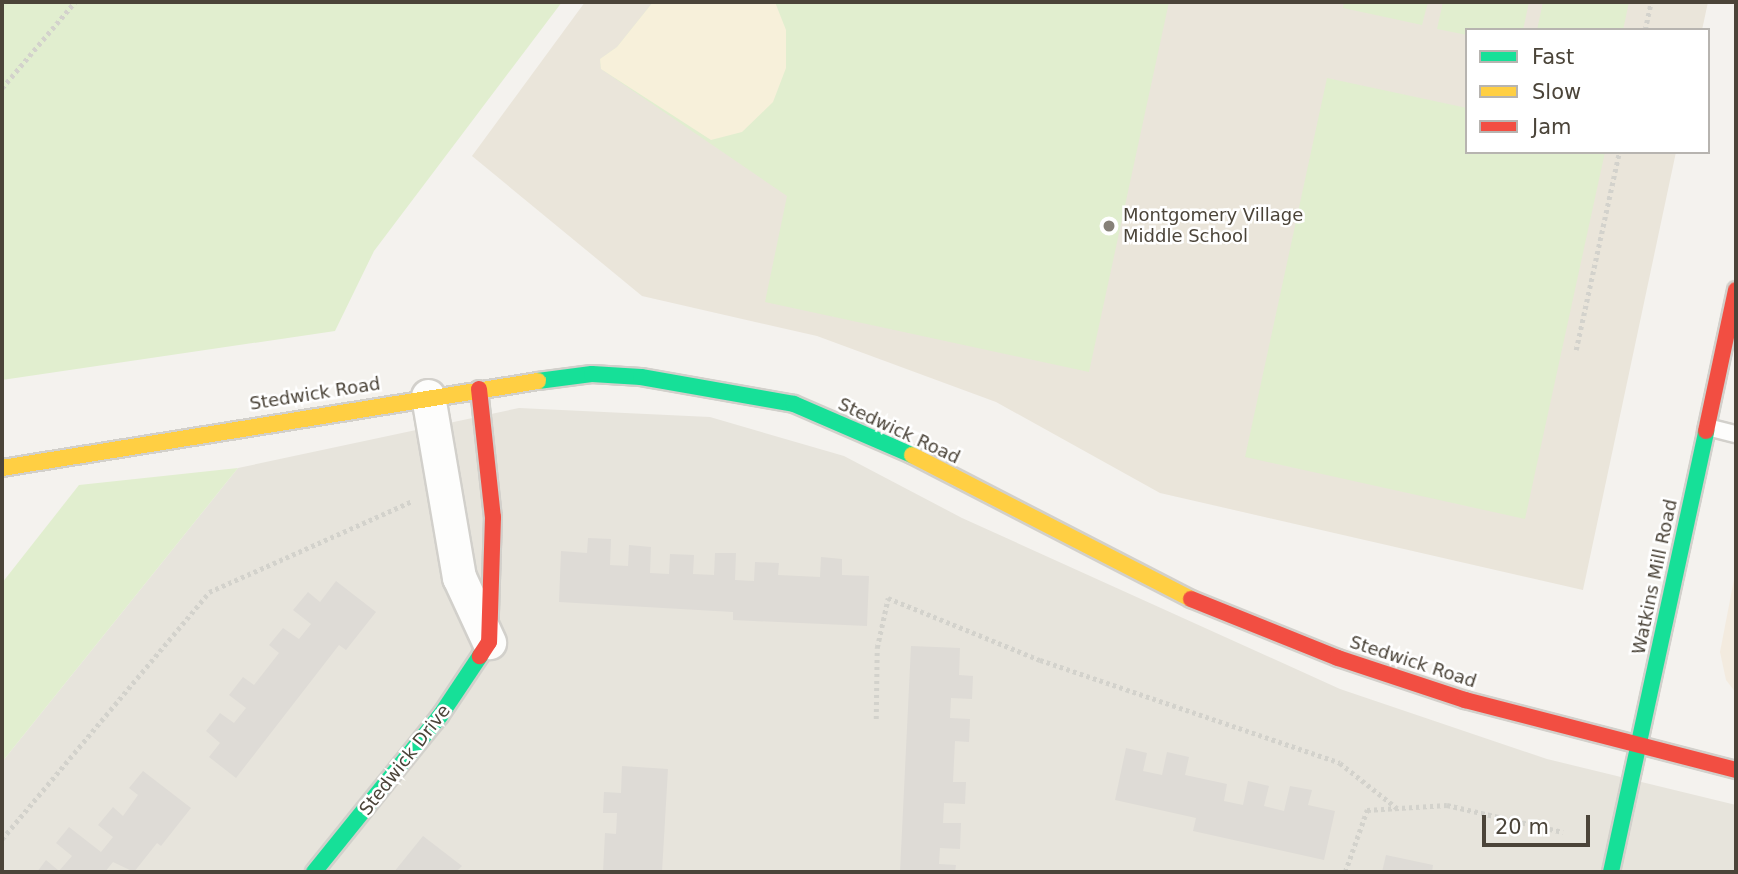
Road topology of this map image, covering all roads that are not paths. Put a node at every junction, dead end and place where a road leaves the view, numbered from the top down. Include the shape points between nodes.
1 (1736, 290) edge
2 (479, 389) junction
3 (428, 396) junction
4 (1707, 428) junction
5 (1736, 434) edge
6 (2, 468) edge
7 (489, 642) junction
8 (1639, 748) junction
9 (1736, 771) edge
10 (314, 872) edge
11 (1611, 872) edge

1 - 4 street, Watkins Mill Road
2 - 3 street, Stedwick Road
2 - 7 street via 493,517
2 - 8 street, Stedwick Road via 592,374 794,404 915,457 1179,594 1338,658 1465,700
3 - 6 street, Stedwick Road
3 - 7 street via 459,577
4 - 5 lane
4 - 8 street, Watkins Mill Road
7 - 10 street, Stedwick Drive via 440,716
8 - 9 street, Stedwick Road
8 - 11 street, Watkins Mill Road

